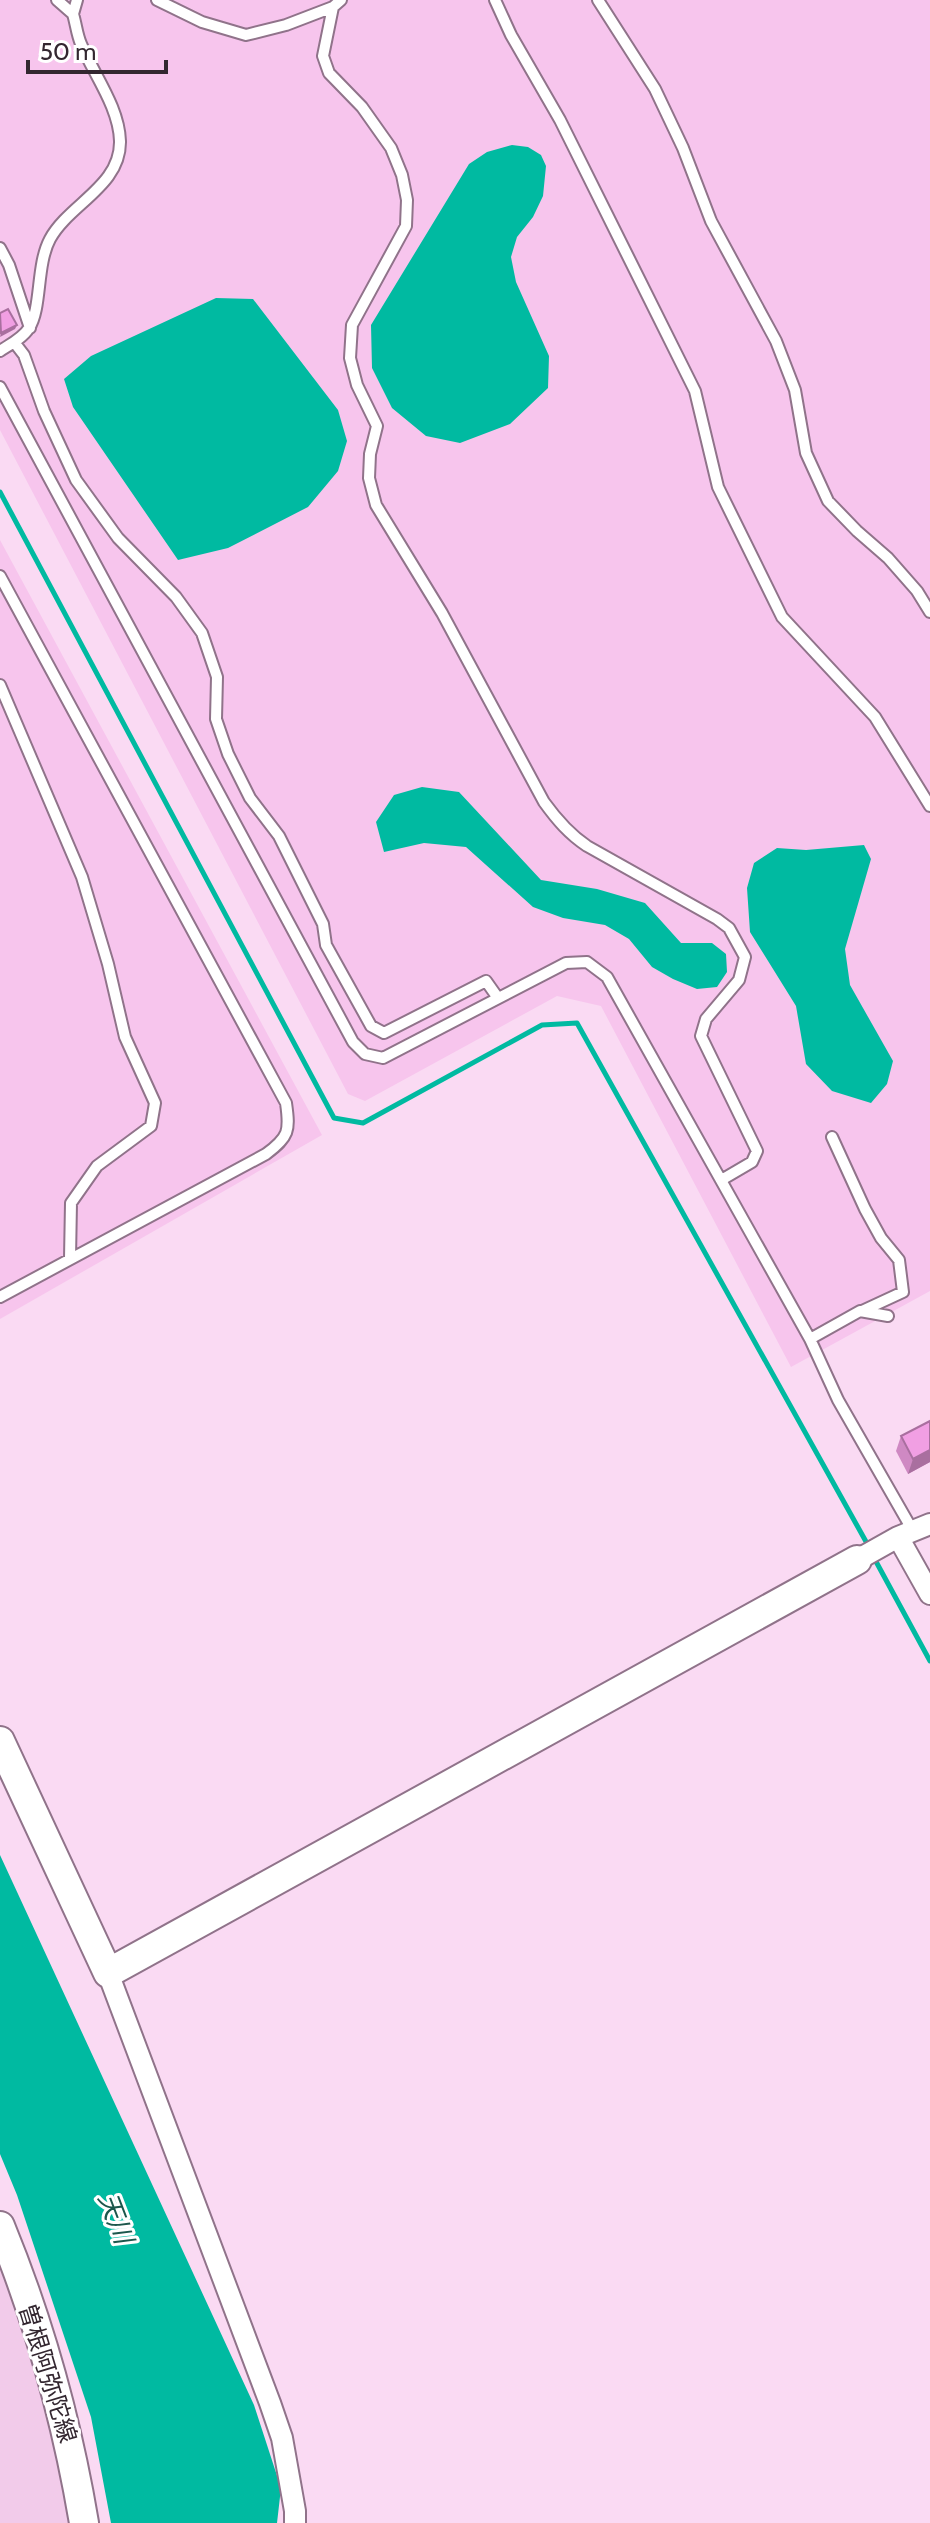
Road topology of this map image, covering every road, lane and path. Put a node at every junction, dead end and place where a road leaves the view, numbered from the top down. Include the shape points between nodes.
1 (57, 0) edge
2 (77, 0) edge
3 (157, 0) edge
4 (495, 0) edge
5 (598, 0) edge
6 (337, 3) edge
7 (73, 14) junction
8 (0, 248) edge
9 (30, 328) junction
10 (14, 342) junction
11 (0, 351) edge
12 (0, 387) edge
13 (1, 578) edge
14 (930, 612) edge
15 (0, 685) edge
16 (930, 806) edge
17 (498, 998) junction
18 (832, 1137) dead end
19 (723, 1179) junction
20 (70, 1258) junction
21 (0, 1297) edge
22 (860, 1311) junction
23 (888, 1316) dead end
24 (810, 1339) junction
25 (914, 1531) edge
26 (857, 1560) joint
27 (930, 1594) edge
28 (0, 1741) edge
29 (108, 1973) junction
30 (0, 2226) edge
31 (84, 2523) edge
32 (295, 2523) edge

1 - 7 lane
2 - 7 lane
3 - 6 lane via 202,22 246,35
4 - 16 lane via 695,391 718,487 782,617 875,717
5 - 14 lane via 655,89 711,221 776,341 795,390 806,453 828,501 888,558
6 - 19 lane via 323,56 329,73 391,148 407,200 406,226 352,325 350,358 377,426 369,478 376,505 555,817 587,846 717,919 729,928 745,957 739,980 706,1019 701,1036 757,1151 752,1162
7 - 9 lane via 80,41 119,123 120,145 101,186 50,239
8 - 9 lane
9 - 10 lane
10 - 11 lane
10 - 17 lane via 76,480 118,538 176,597 202,633 217,677 216,719 228,754 250,798 279,836 323,924 326,945 371,1026 384,1033 486,981
12 - 17 lane via 353,1042 365,1054 383,1058
13 - 20 lane via 286,1103 289,1128 266,1154
15 - 20 lane via 82,877 125,1037 155,1103 151,1126 97,1166 71,1203
17 - 19 lane via 566,963 587,962 607,977
18 - 22 lane via 870,1219 899,1260 903,1292
19 - 24 lane
20 - 21 lane
22 - 23 lane
22 - 24 lane
24 - 25 lane via 838,1400
25 - 26 street
25 - 27 street
26 - 29 street
28 - 29 street
29 - 32 street via 282,2438
30 - 31 street, 曽根阿弥陀線 via 59,2401

